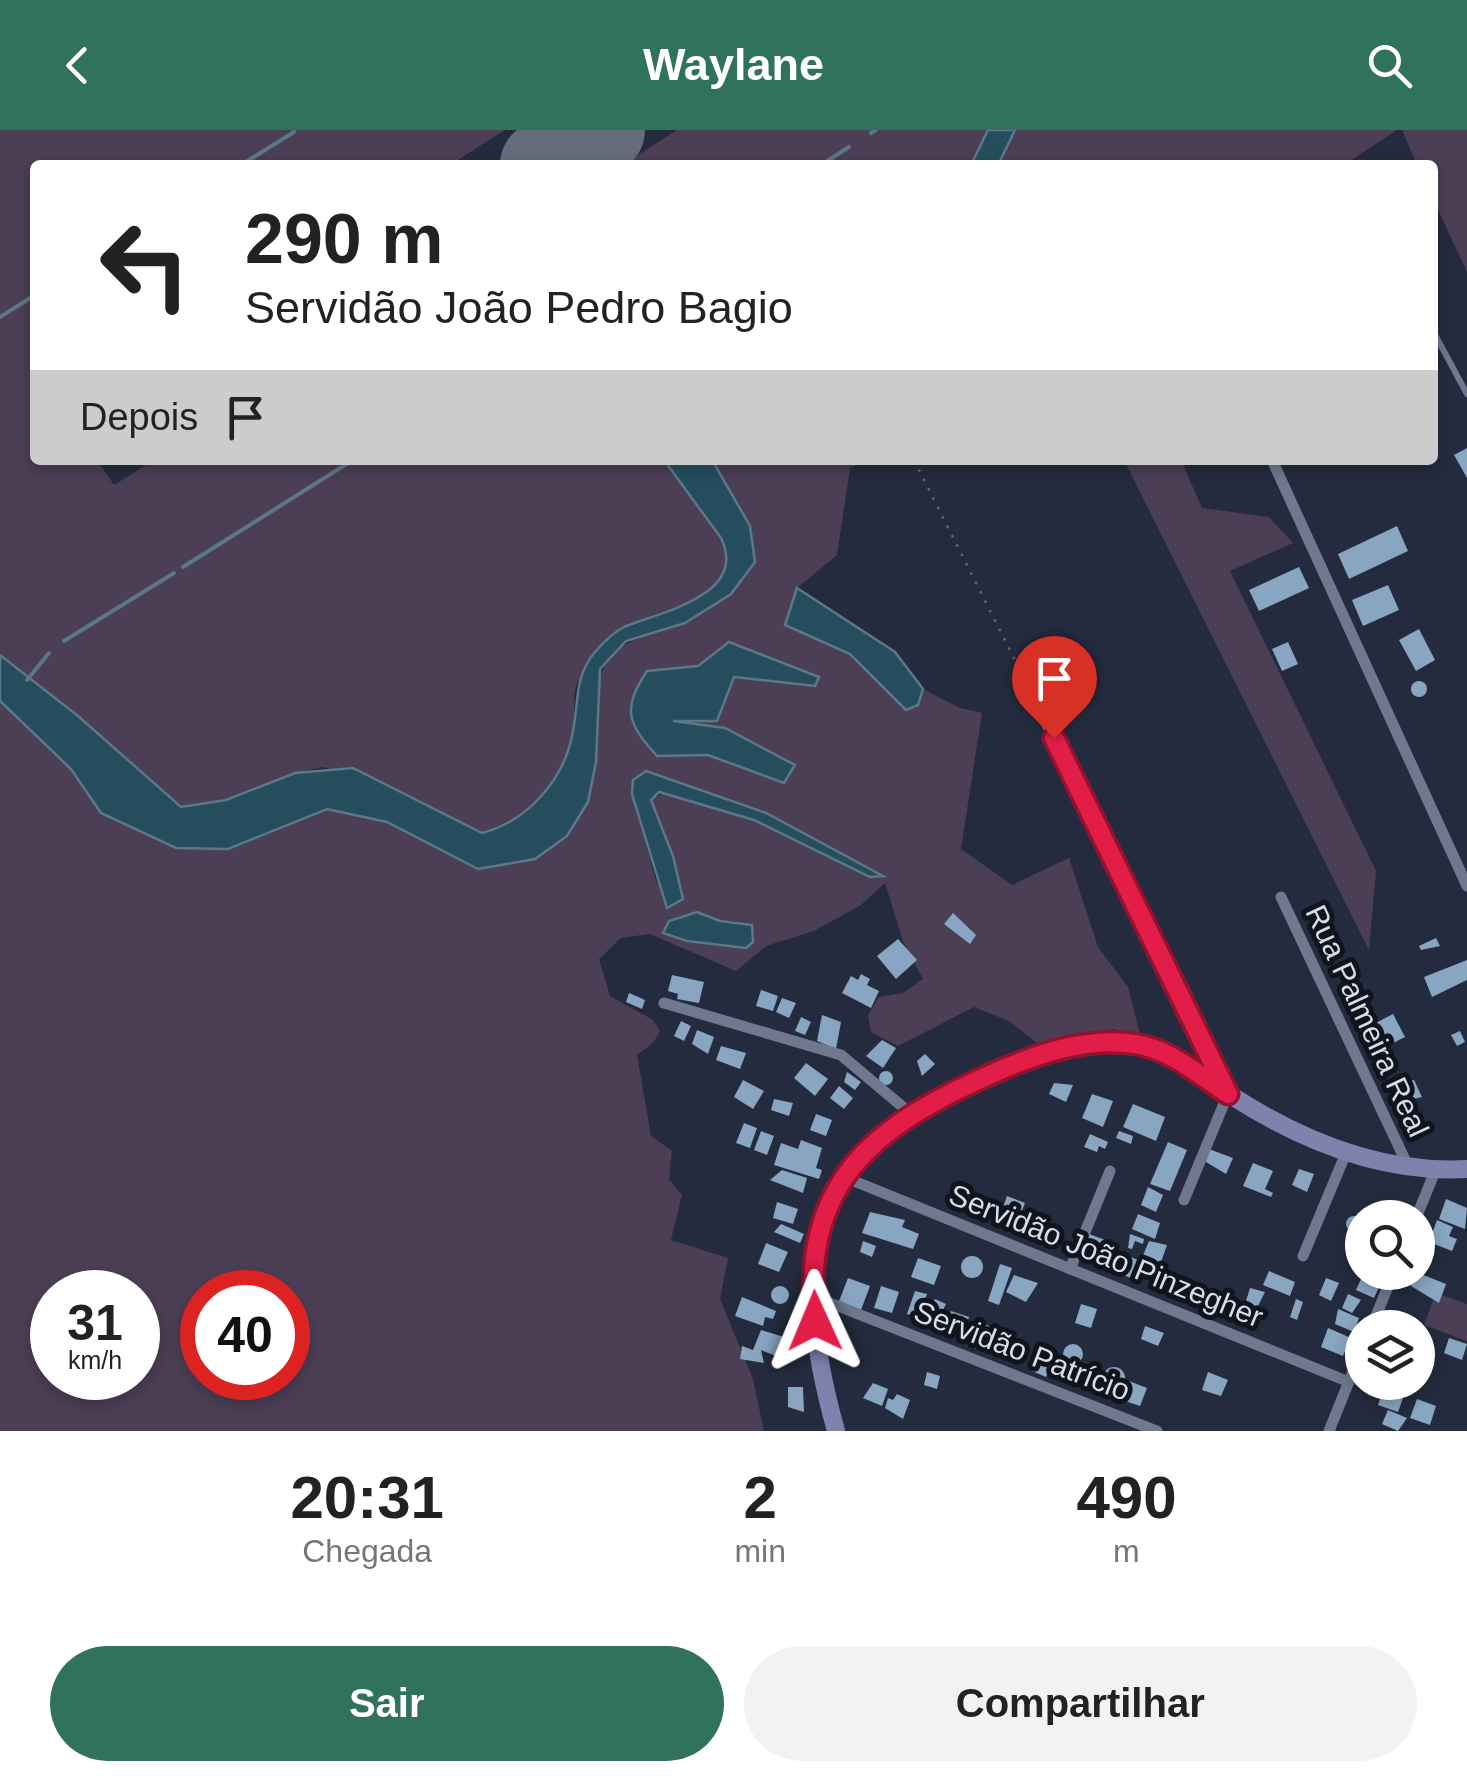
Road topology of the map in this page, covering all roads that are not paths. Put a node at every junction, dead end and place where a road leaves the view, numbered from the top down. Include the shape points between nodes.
1 (1438, 340) edge
2 (1467, 394) edge
3 (1274, 465) edge
4 (1036, 702) road end
5 (1467, 886) edge
6 (1281, 896) dead end
7 (664, 1003) dead end
8 (1228, 1094) junction
9 (910, 1113) junction
10 (1346, 1153) junction
11 (1408, 1166) junction
12 (1436, 1168) junction
13 (1467, 1169) edge
14 (1110, 1171) dead end
15 (844, 1177) junction
16 (1184, 1200) dead end
17 (1423, 1200) edge
18 (1303, 1256) dead end
19 (1070, 1269) junction
20 (812, 1296) junction
21 (1345, 1380) edge
22 (1345, 1392) edge
23 (836, 1431) edge
24 (1158, 1431) edge
25 (1329, 1431) edge

1 - 2 lane
3 - 5 street
4 - 8 street
6 - 11 street, Rua Palmeira Real
7 - 9 street via 841,1056
8 - 9 street via 1156,1050 1110,1042 1011,1065
8 - 10 street
8 - 16 street
9 - 15 street
10 - 11 street
10 - 18 street
11 - 12 street
12 - 13 street
12 - 17 street
14 - 19 street
15 - 19 street, Servidão João Pinzegher
15 - 20 street via 820,1231
19 - 21 street, Servidão João Pinzegher
20 - 23 street
20 - 24 street, Servidão Patrício
22 - 25 street

